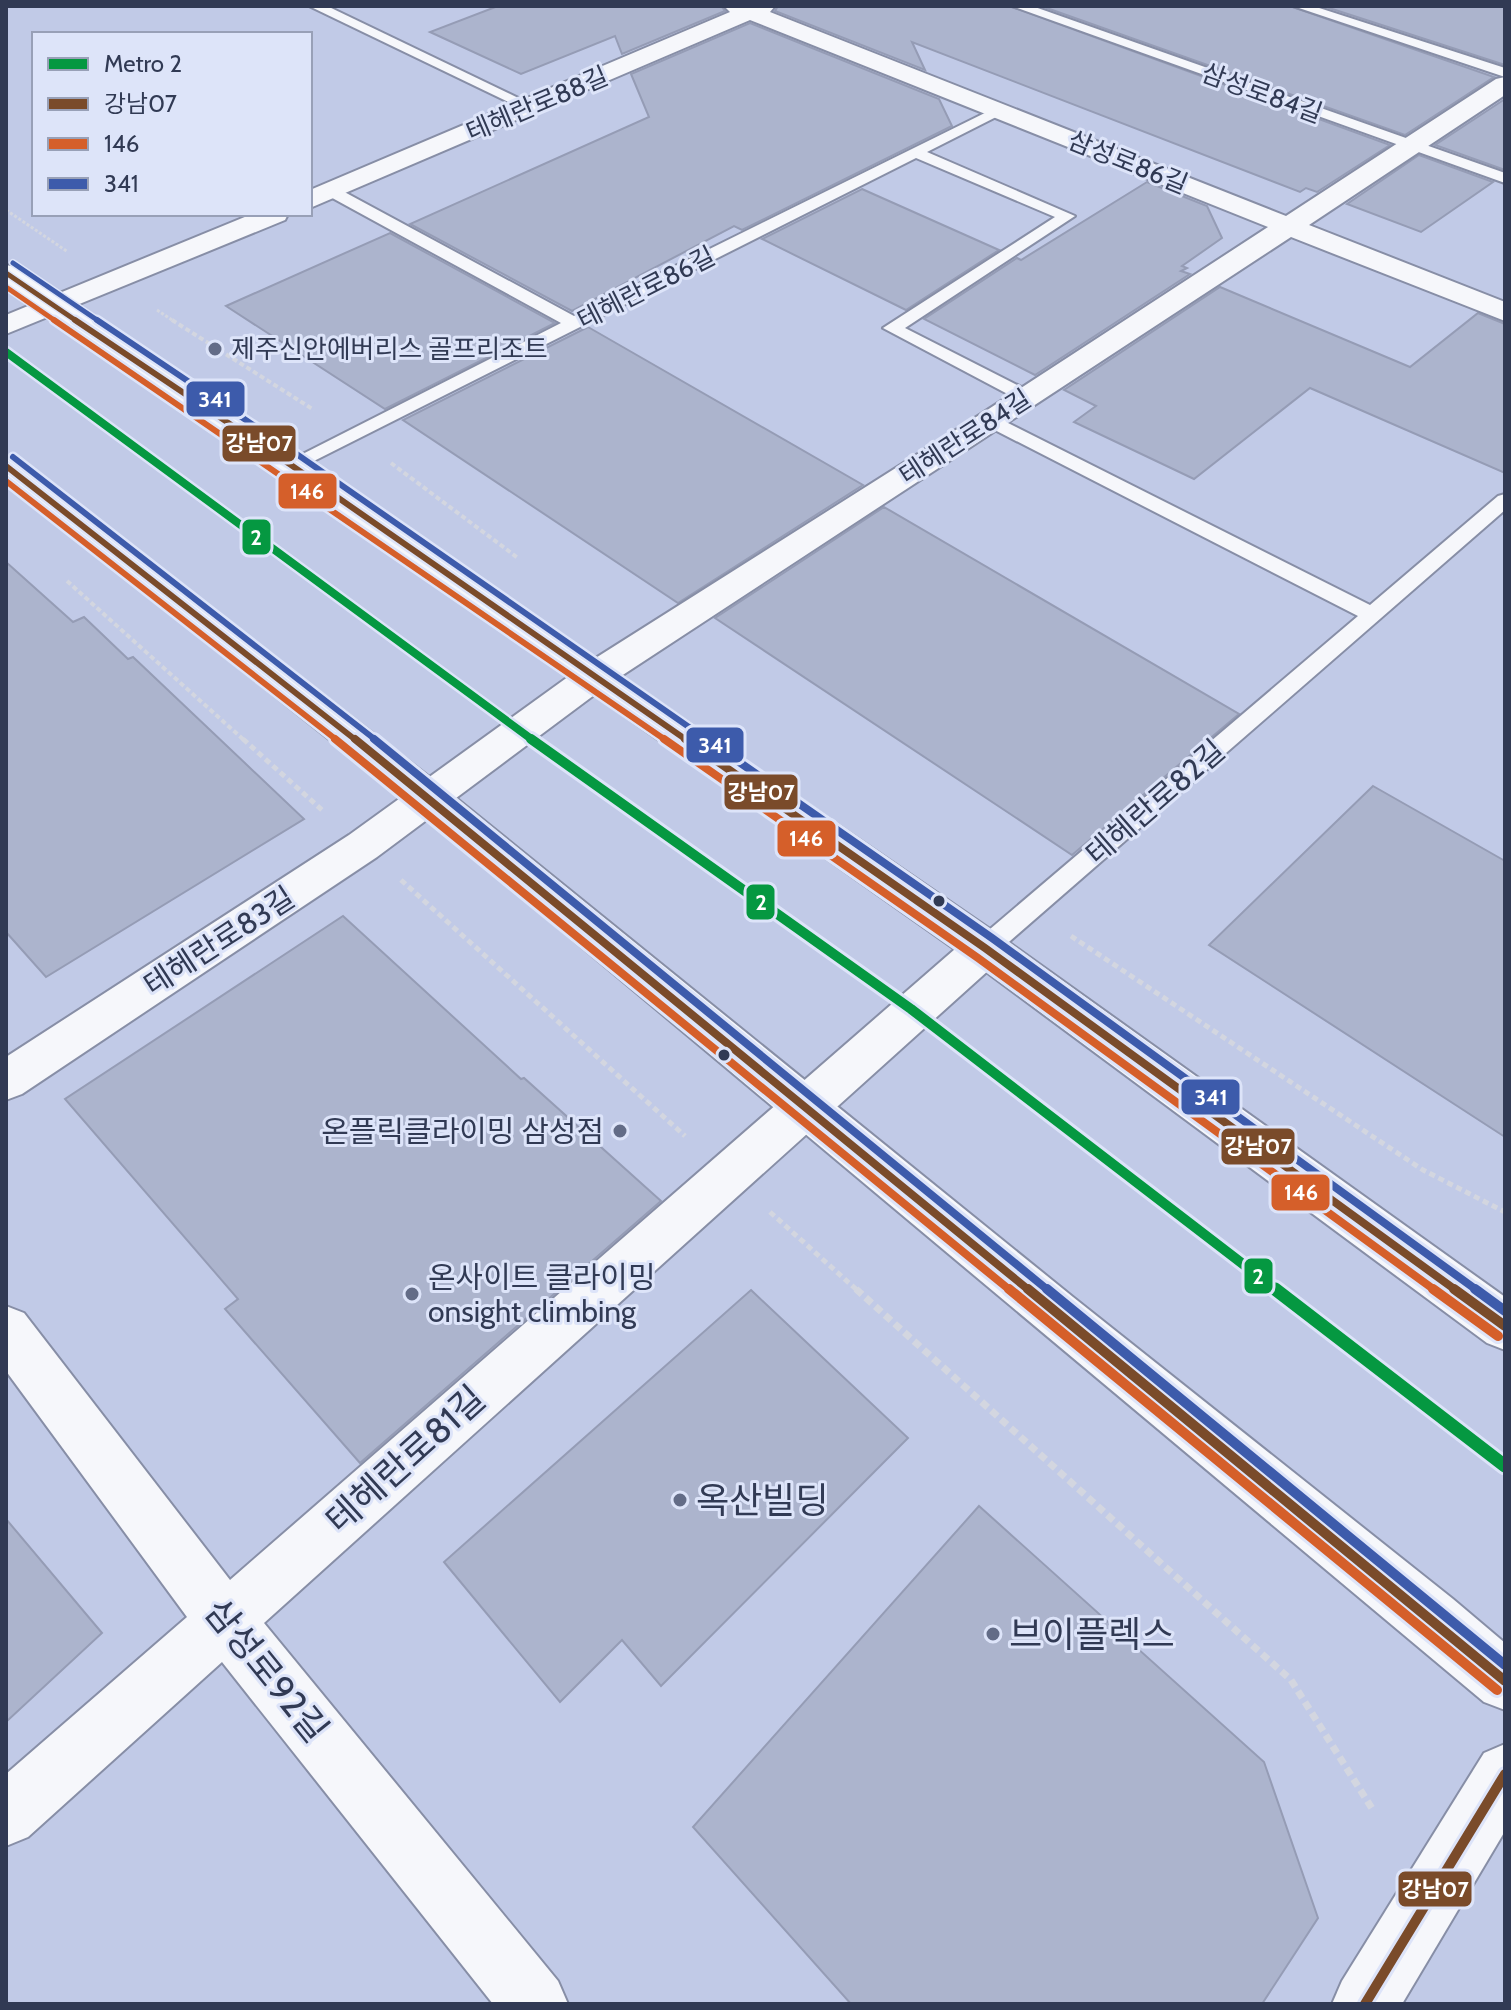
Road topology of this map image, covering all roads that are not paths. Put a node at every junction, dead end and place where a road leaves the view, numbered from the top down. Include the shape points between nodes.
1 (316, 6) edge
2 (1019, 6) edge
3 (1300, 6) edge
4 (750, 8) edge
5 (1505, 73) edge
6 (1505, 84) edge
7 (530, 107) junction
8 (999, 110) junction
9 (1412, 146) junction
10 (915, 152) junction
11 (1505, 178) edge
12 (321, 195) edge
13 (270, 216) edge
14 (1287, 225) junction
15 (6, 273) edge
16 (50, 306) junction
17 (1505, 312) edge
18 (575, 324) junction
19 (6, 325) edge
20 (1027, 397) junction
21 (992, 421) junction
22 (291, 465) junction
23 (6, 466) edge
24 (1505, 500) edge
25 (1373, 615) junction
26 (596, 675) junction
27 (431, 799) junction
28 (985, 948) junction
29 (6, 1081) edge
30 (805, 1104) junction
31 (1505, 1326) edge
32 (6, 1330) edge
33 (224, 1619) junction
34 (1505, 1681) edge
35 (1505, 1774) edge
36 (6, 1815) edge
37 (535, 2004) edge
38 (1365, 2004) edge

1 - 7 lane
2 - 9 lane, 삼성로84길
3 - 5 lane
4 - 7 street, 테헤란로88길
4 - 8 street, 삼성로86길
6 - 9 street, 테헤란로84길
7 - 12 street, 테헤란로88길
8 - 10 lane, 테헤란로86길
8 - 14 street, 삼성로86길
9 - 11 lane, 삼성로84길
9 - 14 street, 테헤란로84길
10 - 18 lane, 테헤란로86길
10 - 20 lane via 1067,216 892,328
12 - 18 lane
13 - 16 street
14 - 17 street, 삼성로86길
14 - 20 street, 테헤란로84길
15 - 16 street
16 - 19 street
16 - 22 street
18 - 22 lane, 테헤란로86길
20 - 21 street, 테헤란로84길
21 - 25 lane
21 - 26 street, 테헤란로84길
22 - 26 street
23 - 27 street
24 - 25 lane, 테헤란로82길
25 - 28 lane, 테헤란로82길
26 - 27 street, 테헤란로84길
26 - 28 street
27 - 29 street, 테헤란로83길
27 - 30 street
28 - 30 street, 테헤란로82길
28 - 31 street
30 - 33 street, 테헤란로81길
30 - 34 street
32 - 33 street, 삼성로92길
33 - 36 street, 테헤란로81길
33 - 37 street, 삼성로92길
35 - 38 street

